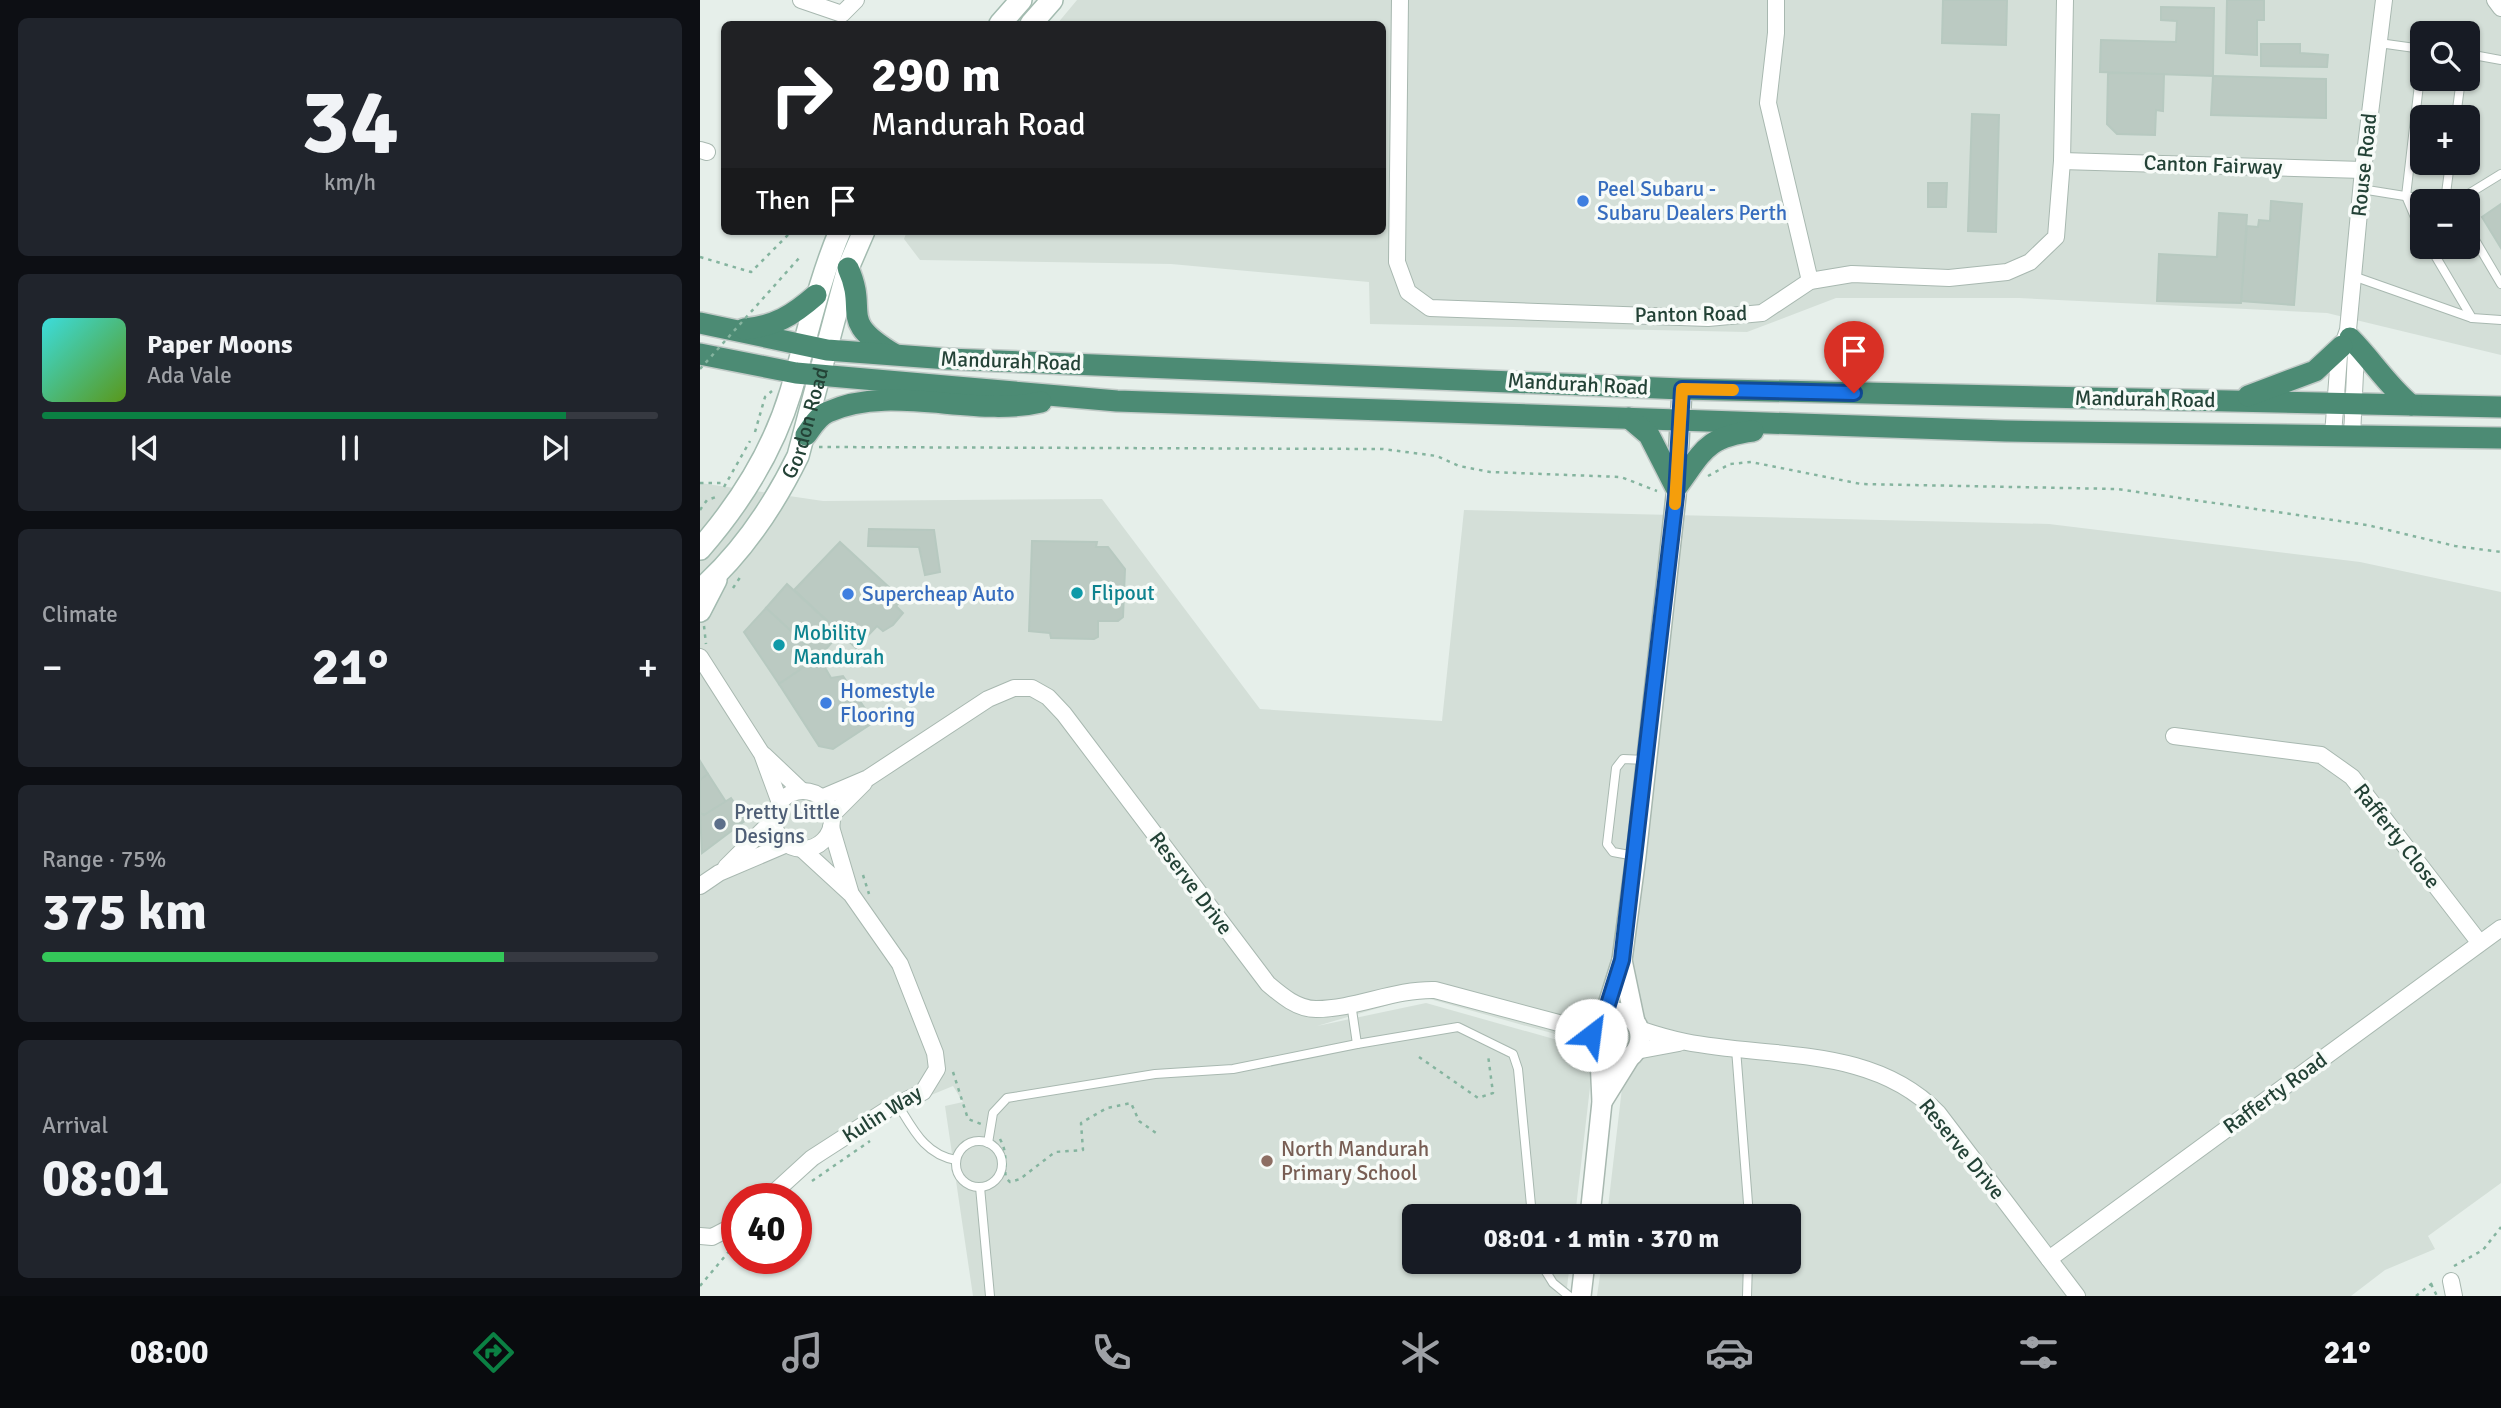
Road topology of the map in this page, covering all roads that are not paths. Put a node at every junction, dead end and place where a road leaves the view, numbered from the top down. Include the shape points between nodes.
1 (801, 0) edge
2 (856, 0) edge
3 (1052, 0) edge
4 (1400, 0) edge
5 (1776, 0) edge
6 (2065, 0) edge
7 (2384, 0) edge
8 (2495, 0) edge
9 (1018, 4) edge
10 (2501, 8) edge
11 (1003, 21) edge
12 (1029, 21) edge
13 (1034, 21) edge
14 (2379, 43) junction
15 (2410, 47) edge
16 (2480, 56) edge
17 (2501, 60) edge
18 (2418, 91) edge
19 (2062, 162) junction
20 (2363, 170) junction
21 (2501, 174) edge
22 (2361, 189) junction
23 (2477, 189) edge
24 (2406, 196) junction
25 (2410, 197) edge
26 (2410, 206) edge
27 (838, 235) edge
28 (862, 235) edge
29 (2480, 248) edge
30 (2437, 259) edge
31 (848, 268) junction
32 (2353, 276) junction
33 (1810, 281) junction
34 (2501, 284) edge
35 (816, 295) junction
36 (2472, 318) junction
37 (2501, 320) edge
38 (700, 323) edge
39 (724, 330) junction
40 (2347, 338) junction
41 (803, 346) junction
42 (827, 350) junction
43 (700, 354) edge
44 (896, 355) junction
45 (796, 373) junction
46 (821, 376) junction
47 (1690, 389) junction
48 (1060, 398) junction
49 (2233, 401) junction
50 (2345, 403) junction
51 (2411, 405) junction
52 (2501, 407) edge
53 (1629, 418) junction
54 (1689, 420) junction
55 (1799, 424) junction
56 (2342, 435) junction
57 (2501, 438) edge
58 (815, 440) junction
59 (1676, 488) junction
60 (700, 549) edge
61 (725, 581) junction
62 (700, 590) edge
63 (702, 617) edge
64 (704, 659) edge
65 (2174, 736) dead end
66 (762, 754) junction
67 (1646, 760) junction
68 (868, 778) junction
69 (802, 791) junction
70 (821, 797) junction
71 (780, 803) junction
72 (774, 819) junction
73 (831, 822) junction
74 (794, 846) junction
75 (1636, 856) junction
76 (719, 873) junction
77 (700, 886) edge
78 (851, 894) junction
79 (2501, 928) edge
80 (2479, 942) junction
81 (1622, 960) junction
82 (1351, 1002) junction
83 (1601, 1018) junction
84 (1637, 1026) junction
85 (1570, 1027) junction
86 (1684, 1042) junction
87 (1357, 1044) junction
88 (1736, 1049) junction
89 (1597, 1052) junction
90 (1633, 1054) junction
91 (1602, 1102) junction
92 (898, 1105) junction
93 (988, 1143) junction
94 (956, 1160) junction
95 (785, 1183) edge
96 (980, 1187) junction
97 (1531, 1204) edge
98 (1591, 1204) edge
99 (1748, 1204) edge
100 (721, 1232) edge
101 (700, 1236) edge
102 (2049, 1259) junction
103 (1547, 1274) edge
104 (1584, 1274) edge
105 (1748, 1274) edge
106 (990, 1296) edge
107 (1569, 1296) edge
108 (1581, 1296) edge
109 (1747, 1296) edge
110 (2077, 1296) edge

1 - 2 street via 842,14
3 - 13 main road
4 - 33 street, Panton Road via 1397,262 1408,292 1419,300 1430,307 1708,318 1762,313
5 - 33 street via 1768,103
6 - 19 street, Panton Road
7 - 14 street, Rouse Road
8 - 10 street
9 - 11 main road
9 - 12 main road
14 - 15 lane
14 - 20 street, Rouse Road
16 - 17 lane
18 - 24 lane
19 - 20 street, Canton Fairway
19 - 33 street, Panton Road via 2056,237 2030,262 2007,272 1950,278 1852,274
20 - 22 street, Rouse Road
21 - 23 lane
22 - 24 lane
22 - 32 street, Rouse Road
24 - 25 lane
24 - 26 lane
27 - 35 main road, Gordon Road
28 - 31 main road, Gordon Road
29 - 34 lane
30 - 36 lane
31 - 42 main road, Gordon Road
31 - 44 highway via 856,286 854,307 860,328
32 - 36 lane
32 - 40 street, Rouse Road
35 - 39 highway via 790,317 770,326
35 - 41 main road, Gordon Road
36 - 37 lane
38 - 39 highway, Mandurah Road
39 - 41 highway, Mandurah Road
40 - 49 highway via 2315,371
40 - 50 street, Rouse Road
40 - 51 highway
41 - 42 highway, Mandurah Road
41 - 45 main road, Gordon Road
42 - 44 highway, Mandurah Road
42 - 46 main road, Gordon Road
43 - 45 highway, Mandurah Road
44 - 47 highway, Mandurah Road
45 - 46 highway, Mandurah Road
45 - 60 main road, Gordon Road via 758,470
46 - 48 highway, Mandurah Road
46 - 58 main road, Gordon Road
47 - 49 highway, Mandurah Road
47 - 54 street
48 - 53 highway, Mandurah Road
48 - 58 highway via 1014,409 889,401 861,404 826,412
49 - 50 highway, Mandurah Road
50 - 51 highway, Mandurah Road
50 - 56 street, Rouse Road
51 - 52 highway, Mandurah Road
53 - 54 highway, Mandurah Road
53 - 59 highway via 1649,435
54 - 55 highway, Mandurah Road
54 - 59 street
55 - 56 highway, Mandurah Road
55 - 59 highway via 1728,434 1709,443
56 - 57 highway, Mandurah Road
58 - 61 main road, Gordon Road
59 - 67 street
61 - 62 main road, Gordon Road
61 - 63 main road
64 - 66 street
65 - 80 street, Rafferty Close via 2321,755 2352,777
66 - 69 street
66 - 71 street
67 - 75 street
67 - 75 lane via 1626,758 1617,764 1607,844 1613,852
68 - 70 street, Reserve Drive
68 - 73 street, Reserve Drive
68 - 82 street, Reserve Drive via 988,699 1014,688 1032,688 1064,713 1268,984 1290,1002 1314,1009
69 - 70 street
69 - 71 street
70 - 73 street
71 - 72 street
72 - 74 street via 775,829
72 - 76 street
73 - 74 street via 820,842
73 - 78 street, Kulin Way
74 - 76 street
74 - 78 street, Kulin Way
75 - 81 street
76 - 77 street
78 - 92 street, Kulin Way via 900,964 935,1052 937,1069 923,1093
79 - 80 street, Rafferty Road
80 - 102 street, Rafferty Road
81 - 83 street
81 - 84 street
82 - 85 street, Reserve Drive via 1415,989 1435,990
82 - 87 lane
83 - 84 street via 1622,1013
83 - 85 street, Reserve Drive
83 - 89 street via 1591,1035
84 - 86 street, Reserve Drive
84 - 90 street
85 - 89 street, Reserve Drive
86 - 88 street, Reserve Drive
86 - 90 street, Reserve Drive
87 - 93 lane via 1233,1069 1155,1074 1007,1098 993,1114
87 - 97 lane via 1458,1027 1505,1048 1516,1060
88 - 99 lane
88 - 102 street, Reserve Drive via 1849,1062 1919,1094
89 - 90 street via 1615,1062
89 - 91 street
90 - 91 street
91 - 98 street
92 - 94 lane via 922,1142 935,1154
92 - 95 street, Kulin Way via 812,1158
93 - 94 lane via 980,1140 965,1145
93 - 96 lane via 999,1153 1001,1169 993,1182
94 - 96 lane via 960,1178
96 - 106 lane
100 - 101 street
102 - 110 street, Reserve Drive
103 - 107 lane
104 - 108 street
105 - 109 lane

